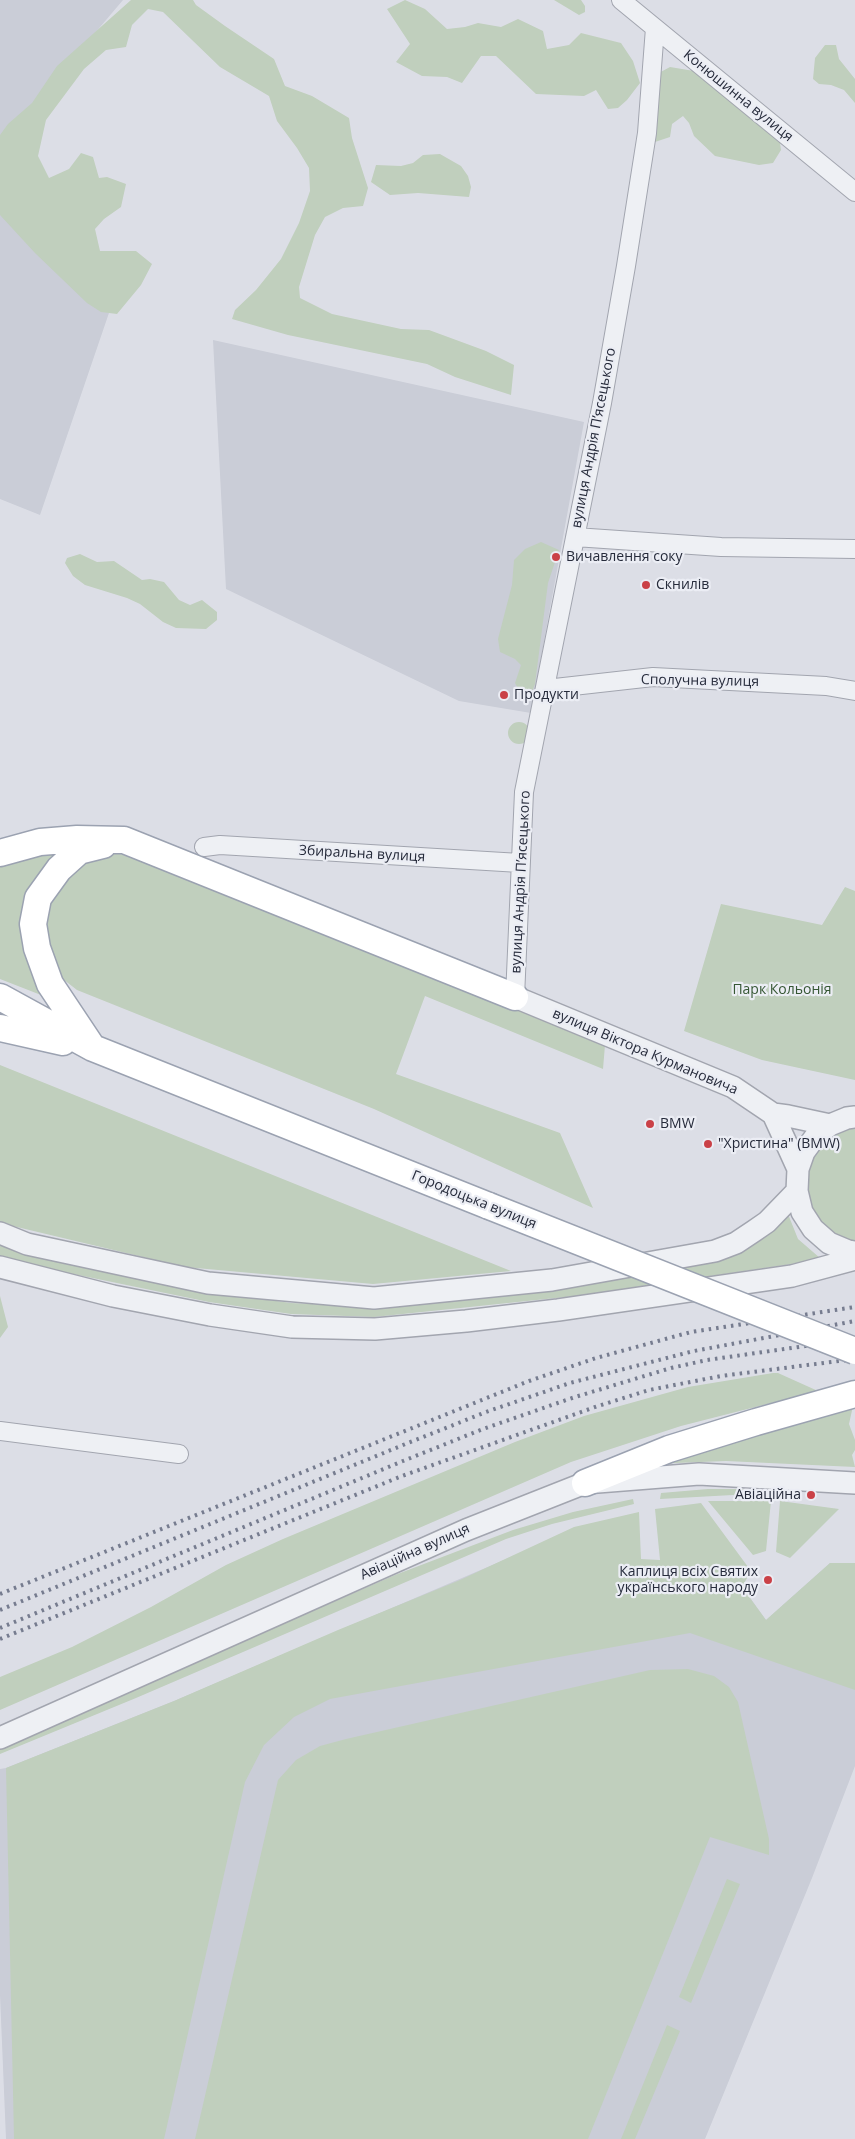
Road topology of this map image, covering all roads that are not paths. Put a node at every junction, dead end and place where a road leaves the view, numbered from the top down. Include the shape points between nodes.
1 (621, 0) edge
2 (656, 28) junction
3 (855, 192) edge
4 (575, 538) junction
5 (855, 549) edge
6 (546, 689) junction
7 (855, 692) edge
8 (124, 840) junction
9 (204, 847) dead end
10 (0, 853) edge
11 (520, 863) junction
12 (0, 997) edge
13 (515, 997) junction
14 (0, 1028) edge
15 (93, 1048) junction
16 (773, 1114) junction
17 (855, 1117) edge
18 (830, 1125) junction
19 (798, 1169) junction
20 (797, 1191) junction
21 (0, 1233) edge
22 (855, 1252) edge
23 (855, 1259) edge
24 (0, 1267) edge
25 (855, 1351) edge
26 (855, 1394) edge
27 (0, 1431) edge
28 (179, 1454) dead end
29 (585, 1483) junction
30 (855, 1483) edge
31 (0, 1738) edge

1 - 2 street, Конюшинна вулиця
2 - 3 street, Конюшинна вулиця
2 - 4 street, вулиця Андрія Пʼясецького via 647,133 626,266
4 - 5 street via 721,547
4 - 6 street, вулиця Андрія Пʼясецького
6 - 7 street, Сполучна вулиця via 653,677 826,686
6 - 11 street, вулиця Андрія Пʼясецького via 524,792
8 - 10 main road via 40,842
8 - 13 main road
8 - 15 main road via 79,851 58,868 38,898 33,924 36,948 50,984
9 - 11 street, Збиральна вулиця via 220,845
11 - 13 street, вулиця Андрія Пʼясецького
12 - 15 main road, Городоцька вулиця
13 - 16 street, вулиця Віктора Курмановича via 733,1087
14 - 15 main road, Городоцька вулиця
15 - 25 main road, Городоцька вулиця, bridge
16 - 18 street, вулиця Віктора Курмановича
16 - 19 street
17 - 18 street
18 - 19 street via 815,1136
19 - 20 street
20 - 21 street via 767,1222 736,1243 715,1251 552,1280 374,1298 208,1283 28,1244
20 - 22 street via 802,1212 813,1229 829,1243
23 - 24 street via 772,1279 558,1310 375,1329 292,1327 210,1315 113,1296
26 - 29 main road via 669,1449
27 - 28 street
29 - 30 street, Авіаційна вулиця via 699,1474
29 - 31 street, Авіаційна вулиця via 457,1534

